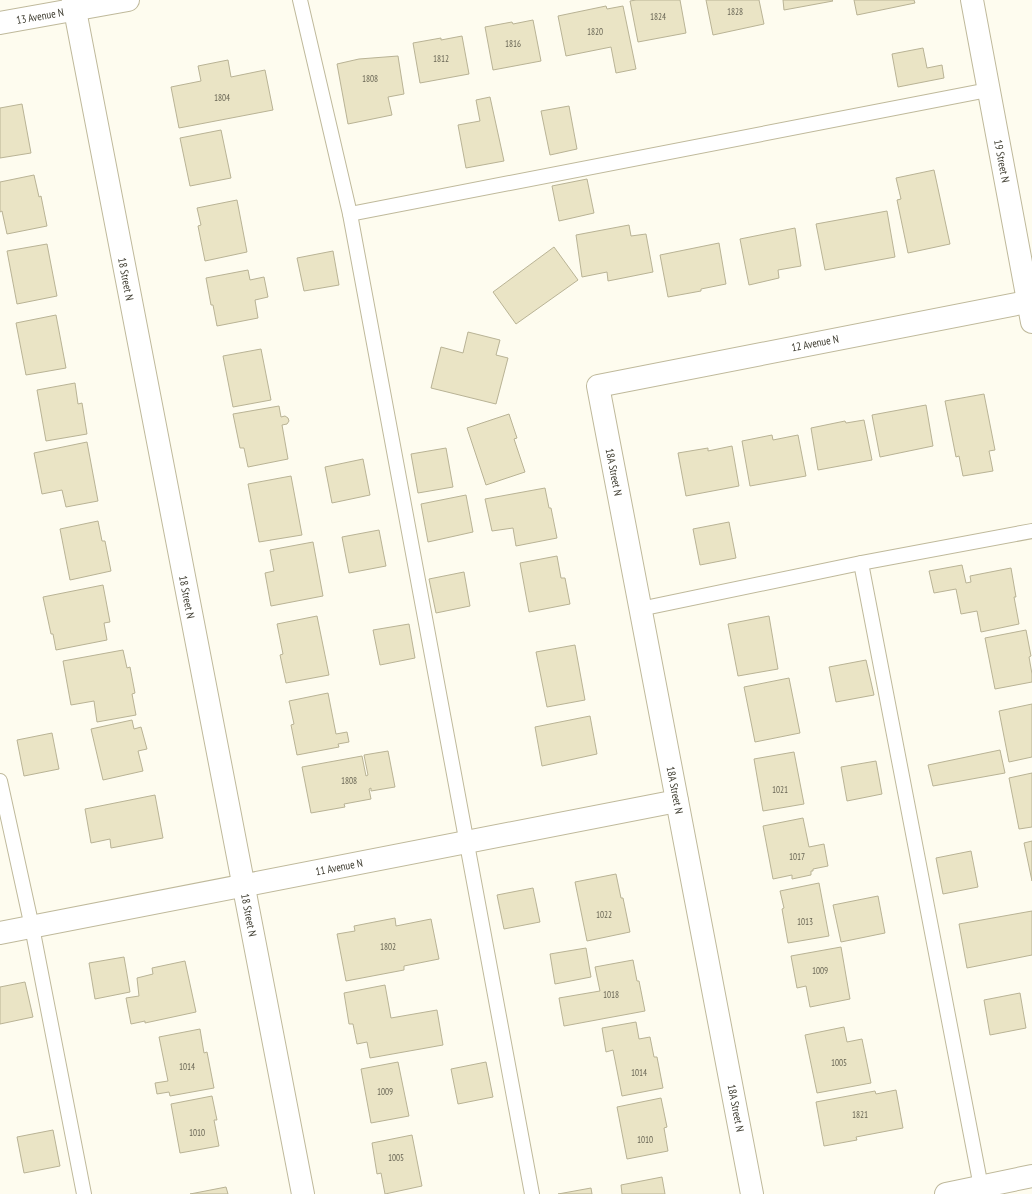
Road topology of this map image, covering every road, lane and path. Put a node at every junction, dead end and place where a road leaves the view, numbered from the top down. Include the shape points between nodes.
1 (128, 0) edge
2 (300, 0) edge
3 (972, 0) edge
4 (74, 5) edge
5 (0, 23) edge
6 (988, 90) junction
7 (350, 214) junction
8 (1031, 308) edge
9 (598, 386) joint
10 (1032, 531) edge
11 (861, 563) junction
12 (640, 609) junction
13 (0, 782) edge
14 (677, 801) junction
15 (466, 842) junction
16 (243, 886) junction
17 (32, 926) junction
18 (0, 933) edge
19 (1032, 1176) edge
20 (981, 1187) junction
21 (84, 1194) edge
22 (303, 1194) edge
23 (532, 1194) edge
24 (752, 1194) edge
25 (946, 1194) edge

1 - 4 street, 13 Avenue N
2 - 7 lane
3 - 6 street, 19 Street N
4 - 5 street, 13 Avenue N
4 - 16 street, 18 Street N
6 - 7 lane
6 - 8 street, 19 Street N
7 - 15 lane
8 - 9 street, 12 Avenue N
9 - 12 street, 18A Street N
10 - 11 lane
11 - 12 lane
11 - 20 lane
12 - 14 street, 18A Street N
13 - 17 lane
14 - 15 street, 11 Avenue N
14 - 24 street, 18A Street N
15 - 16 street, 11 Avenue N
15 - 23 lane
16 - 17 street, 11 Avenue N
16 - 22 street, 18 Street N
17 - 18 street, 11 Avenue N
17 - 21 lane
19 - 20 street
20 - 25 street

